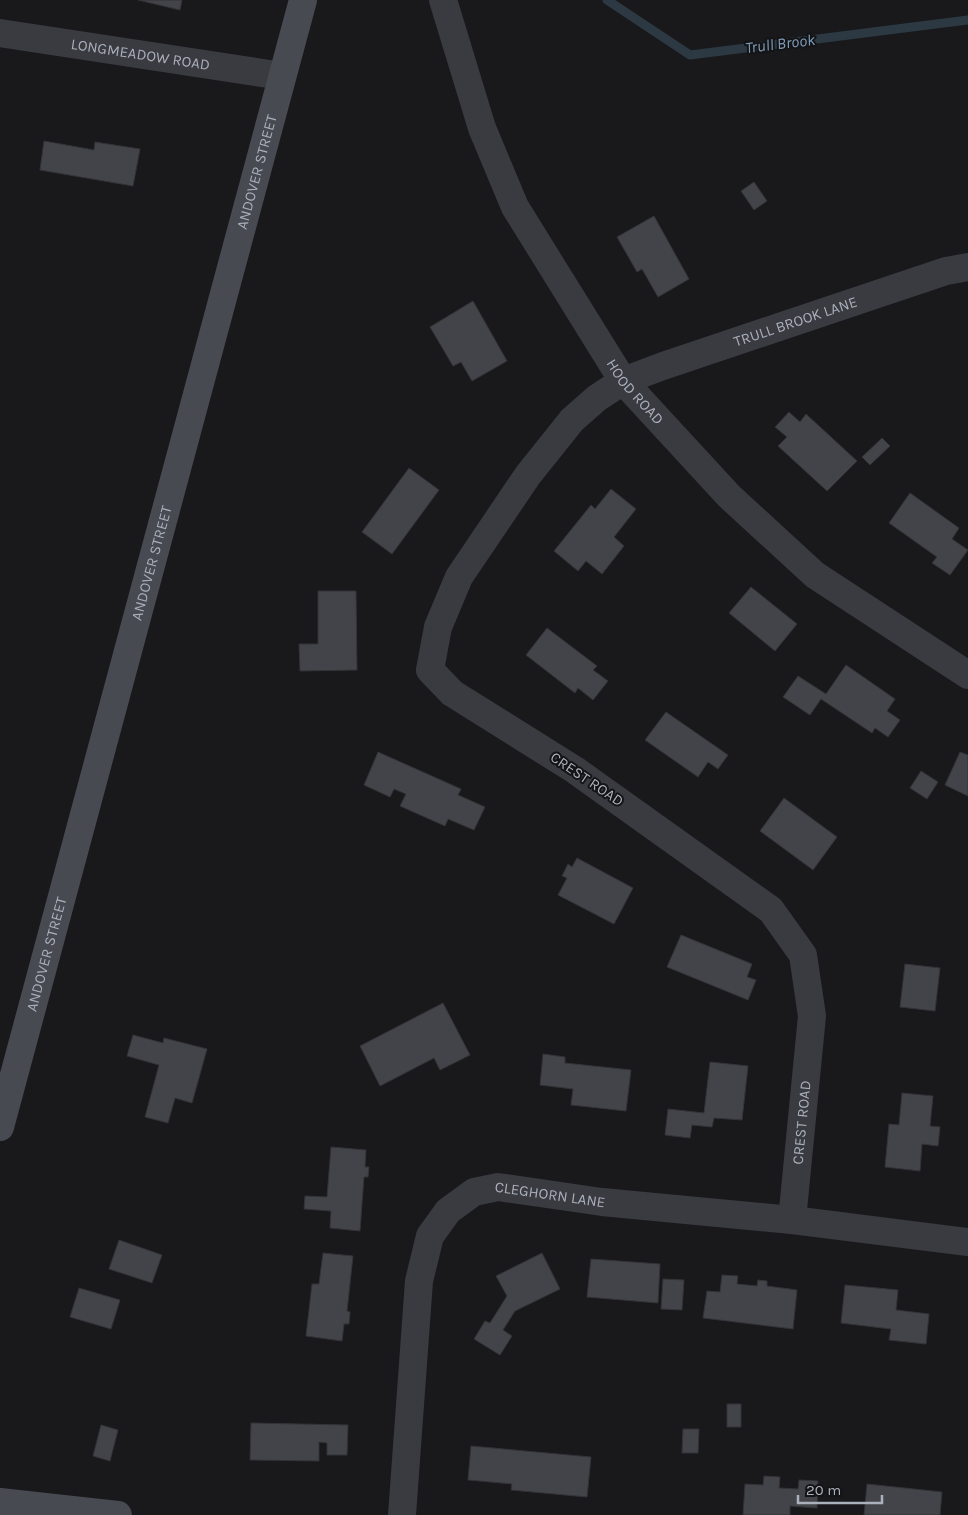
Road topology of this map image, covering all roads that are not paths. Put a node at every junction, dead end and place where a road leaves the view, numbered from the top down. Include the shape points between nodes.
1 (303, 0) edge
2 (443, 0) edge
3 (0, 33) edge
4 (282, 76) junction
5 (968, 267) edge
6 (623, 381) junction
7 (968, 675) edge
8 (0, 1127) edge
9 (792, 1220) junction
10 (968, 1242) edge
11 (0, 1502) edge
12 (118, 1515) edge
13 (402, 1515) edge

1 - 4 main road, ANDOVER STREET
2 - 6 street, HOOD ROAD via 482,128 515,207
3 - 4 street, LONGMEADOW ROAD
4 - 8 main road, ANDOVER STREET
5 - 6 street, TRULL BROOK LANE via 946,271
6 - 7 street, HOOD ROAD via 729,496 815,575
6 - 9 street, CREST ROAD via 572,420 528,475 459,577 438,627 430,670 452,693 574,770 771,910 803,955 812,1016
9 - 10 street, CLEGHORN LANE
9 - 13 street, CLEGHORN LANE via 602,1202 498,1187 474,1192 448,1211 430,1236 418,1281
11 - 12 main road

